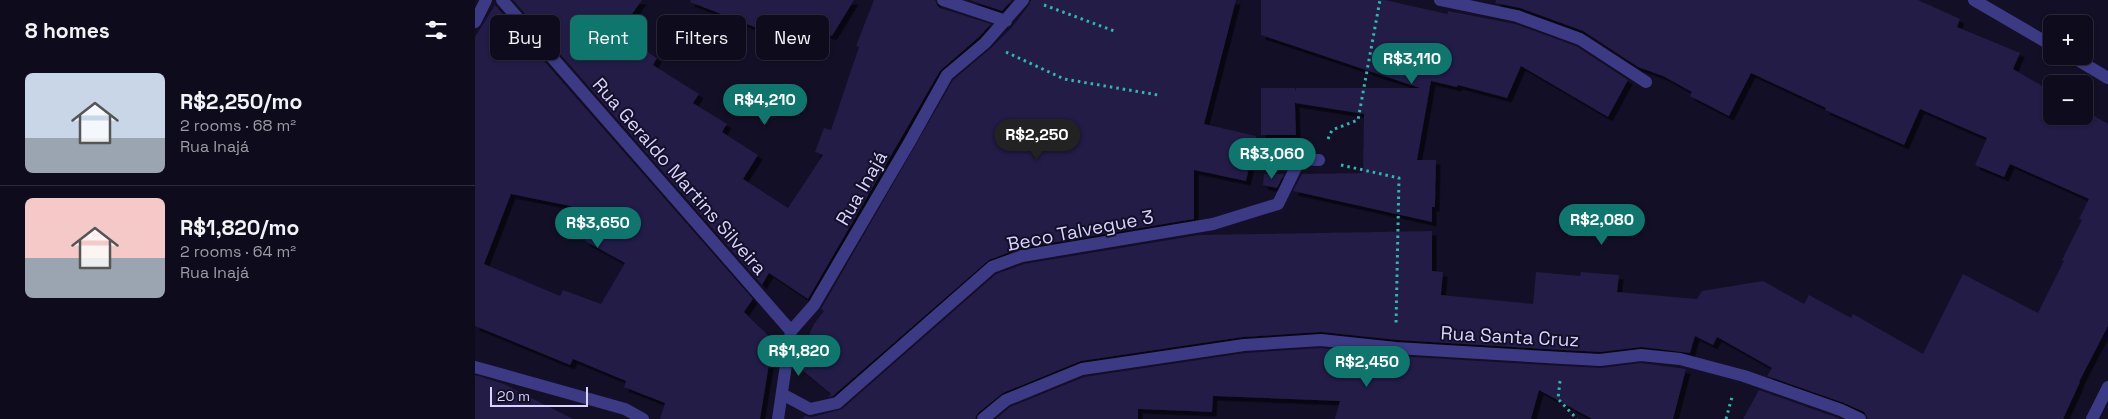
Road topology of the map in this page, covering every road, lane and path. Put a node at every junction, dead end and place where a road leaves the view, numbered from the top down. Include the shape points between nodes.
1 (486, 0) edge
2 (502, 0) edge
3 (943, 0) edge
4 (1023, 0) edge
5 (1380, 0) edge
6 (1440, 0) edge
7 (1974, 0) edge
8 (1040, 3) dead end
9 (1006, 21) junction
10 (475, 22) edge
11 (1117, 32) dead end
12 (2043, 40) edge
13 (985, 43) junction
14 (2086, 65) edge
15 (2108, 78) edge
16 (1646, 82) dead end
17 (1158, 95) dead end
18 (1319, 160) junction
19 (791, 331) junction
20 (1396, 348) junction
21 (1563, 358) junction
22 (475, 367) edge
23 (2108, 387) edge
24 (782, 394) junction
25 (643, 419) edge
26 (778, 419) edge
27 (983, 419) edge
28 (1577, 419) edge
29 (1860, 419) edge
30 (2092, 419) edge

1 - 10 street
2 - 19 street, Rua Geraldo Martins Silveira
3 - 9 street
4 - 9 street, Rua Inajá
5 - 18 path via 1358,120 1332,130
6 - 16 street via 1517,16 1580,39
7 - 12 street
8 - 11 path
9 - 13 street, Rua Inajá
13 - 17 path via 1064,79
13 - 19 street, Rua Inajá via 947,75 814,305
14 - 15 street
18 - 20 path via 1399,178
18 - 24 street, Beco Talvegue 3 via 1300,159 1278,204 1213,224 1022,256 992,267 837,403 810,409
19 - 24 street
20 - 21 street, Rua Santa Cruz
20 - 27 street, Rua Santa Cruz via 1321,340 1244,345 1082,369 1006,400
21 - 28 path via 1558,399
21 - 29 street, Rua Santa Cruz via 1600,360 1641,355 1680,360 1744,376
22 - 25 street via 625,409
23 - 30 street
24 - 26 street

